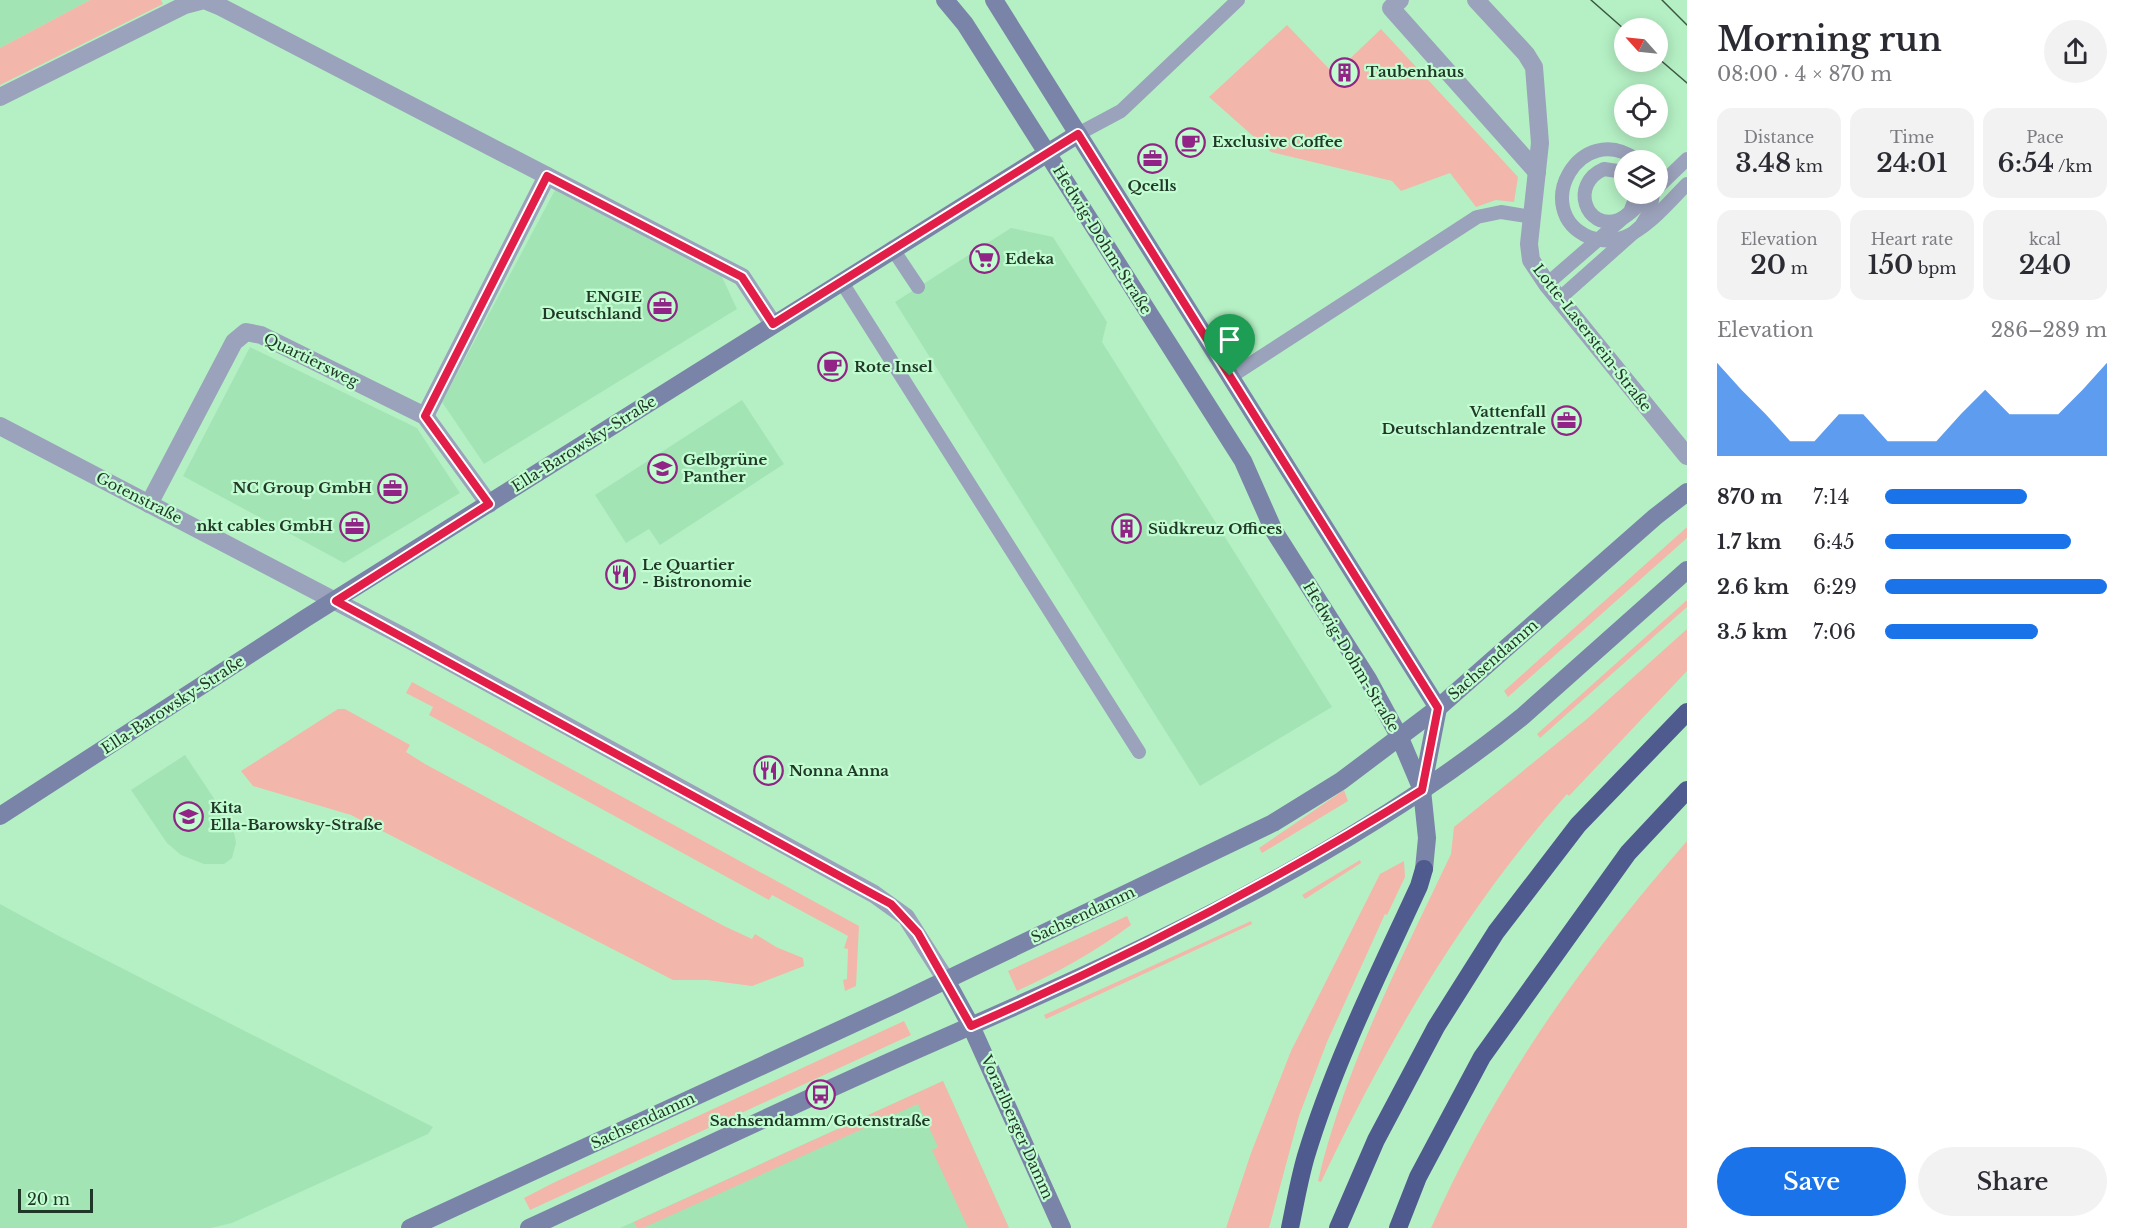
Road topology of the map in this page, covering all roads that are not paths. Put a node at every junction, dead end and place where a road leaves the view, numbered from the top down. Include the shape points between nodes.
1 (204, 0) edge
2 (945, 0) edge
3 (994, 0) edge
4 (1238, 0) edge
5 (1400, 0) edge
6 (1476, 0) edge
7 (0, 97) edge
8 (1078, 134) junction
9 (1614, 152) edge
10 (1047, 153) junction
11 (1687, 159) edge
12 (1614, 170) edge
13 (1537, 172) junction
14 (547, 176) junction
15 (1668, 177) edge
16 (1687, 184) edge
17 (1668, 203) edge
18 (1633, 204) edge
19 (1639, 204) edge
20 (1651, 204) edge
21 (1667, 204) edge
22 (1532, 217) junction
23 (892, 248) junction
24 (841, 281) junction
25 (1547, 284) junction
26 (918, 287) dead end
27 (1559, 299) junction
28 (773, 324) junction
29 (1230, 376) junction
30 (425, 416) junction
31 (0, 426) edge
32 (1687, 456) edge
33 (1687, 492) edge
34 (149, 504) junction
35 (489, 504) junction
36 (1687, 570) edge
37 (336, 601) junction
38 (1438, 708) junction
39 (1687, 712) edge
40 (1401, 738) junction
41 (1139, 752) dead end
42 (1422, 790) junction
43 (1687, 790) edge
44 (0, 816) edge
45 (1424, 869) joint
46 (946, 980) junction
47 (971, 1026) junction
48 (410, 1228) edge
49 (529, 1228) edge
50 (1062, 1228) edge
51 (1290, 1228) edge
52 (1338, 1228) edge
53 (1398, 1228) edge

1 - 7 street via 185,5
1 - 14 street
2 - 10 street, Hedwig-Dohm-Straße via 965,24
3 - 8 street
4 - 8 lane via 1121,111
5 - 13 street via 1391,8
6 - 13 street, Lotte-Laserstein-Straße via 1534,67 1540,143
8 - 10 street, Ella-Barowsky-Straße
8 - 29 street
9 - 21 lane, bridge via 1602,150 1586,155 1573,165 1564,181 1566,213 1577,229 1602,240 1623,238
10 - 23 street, Ella-Barowsky-Straße
10 - 40 street, Hedwig-Dohm-Straße via 1243,461 1274,531
11 - 15 lane
12 - 19 lane, bridge via 1604,169 1588,180 1584,189 1585,202 1596,217 1620,219
13 - 22 street, Lotte-Laserstein-Straße
14 - 28 street via 742,277
14 - 30 street
16 - 17 lane, bridge
18 - 25 lane via 1630,212
20 - 27 lane via 1641,226
22 - 25 street, Lotte-Laserstein-Straße via 1531,260
22 - 29 lane via 1501,212 1477,217
23 - 24 street, Ella-Barowsky-Straße
23 - 26 lane
24 - 28 street, Ella-Barowsky-Straße
24 - 41 lane
25 - 27 street, Lotte-Laserstein-Straße
27 - 32 street, Lotte-Laserstein-Straße
28 - 35 street, Ella-Barowsky-Straße
29 - 38 street
30 - 34 street, Quartiersweg via 261,335 246,332 234,342
30 - 35 street, Quartiersweg
31 - 34 street, Gotenstraße
33 - 38 street, Sachsendamm
34 - 37 street, Gotenstraße
35 - 37 street, Ella-Barowsky-Straße
36 - 42 street via 1523,716
37 - 44 street, Ella-Barowsky-Straße
37 - 46 street, Gotenstraße via 891,904 918,933
38 - 40 street, Sachsendamm
38 - 42 street
39 - 52 highway via 1578,825 1496,932 1436,1028 1376,1140
40 - 42 street, Hedwig-Dohm-Straße
40 - 46 street, Sachsendamm via 1273,823
42 - 45 street via 1427,838
42 - 47 street via 1252,891 1129,955
43 - 53 highway via 1628,853 1482,1057 1418,1177
45 - 51 highway via 1322,1108 1305,1158
46 - 47 street, Vorarlberger Damm
46 - 48 street, Sachsendamm
47 - 49 street
47 - 50 street, Vorarlberger Damm

